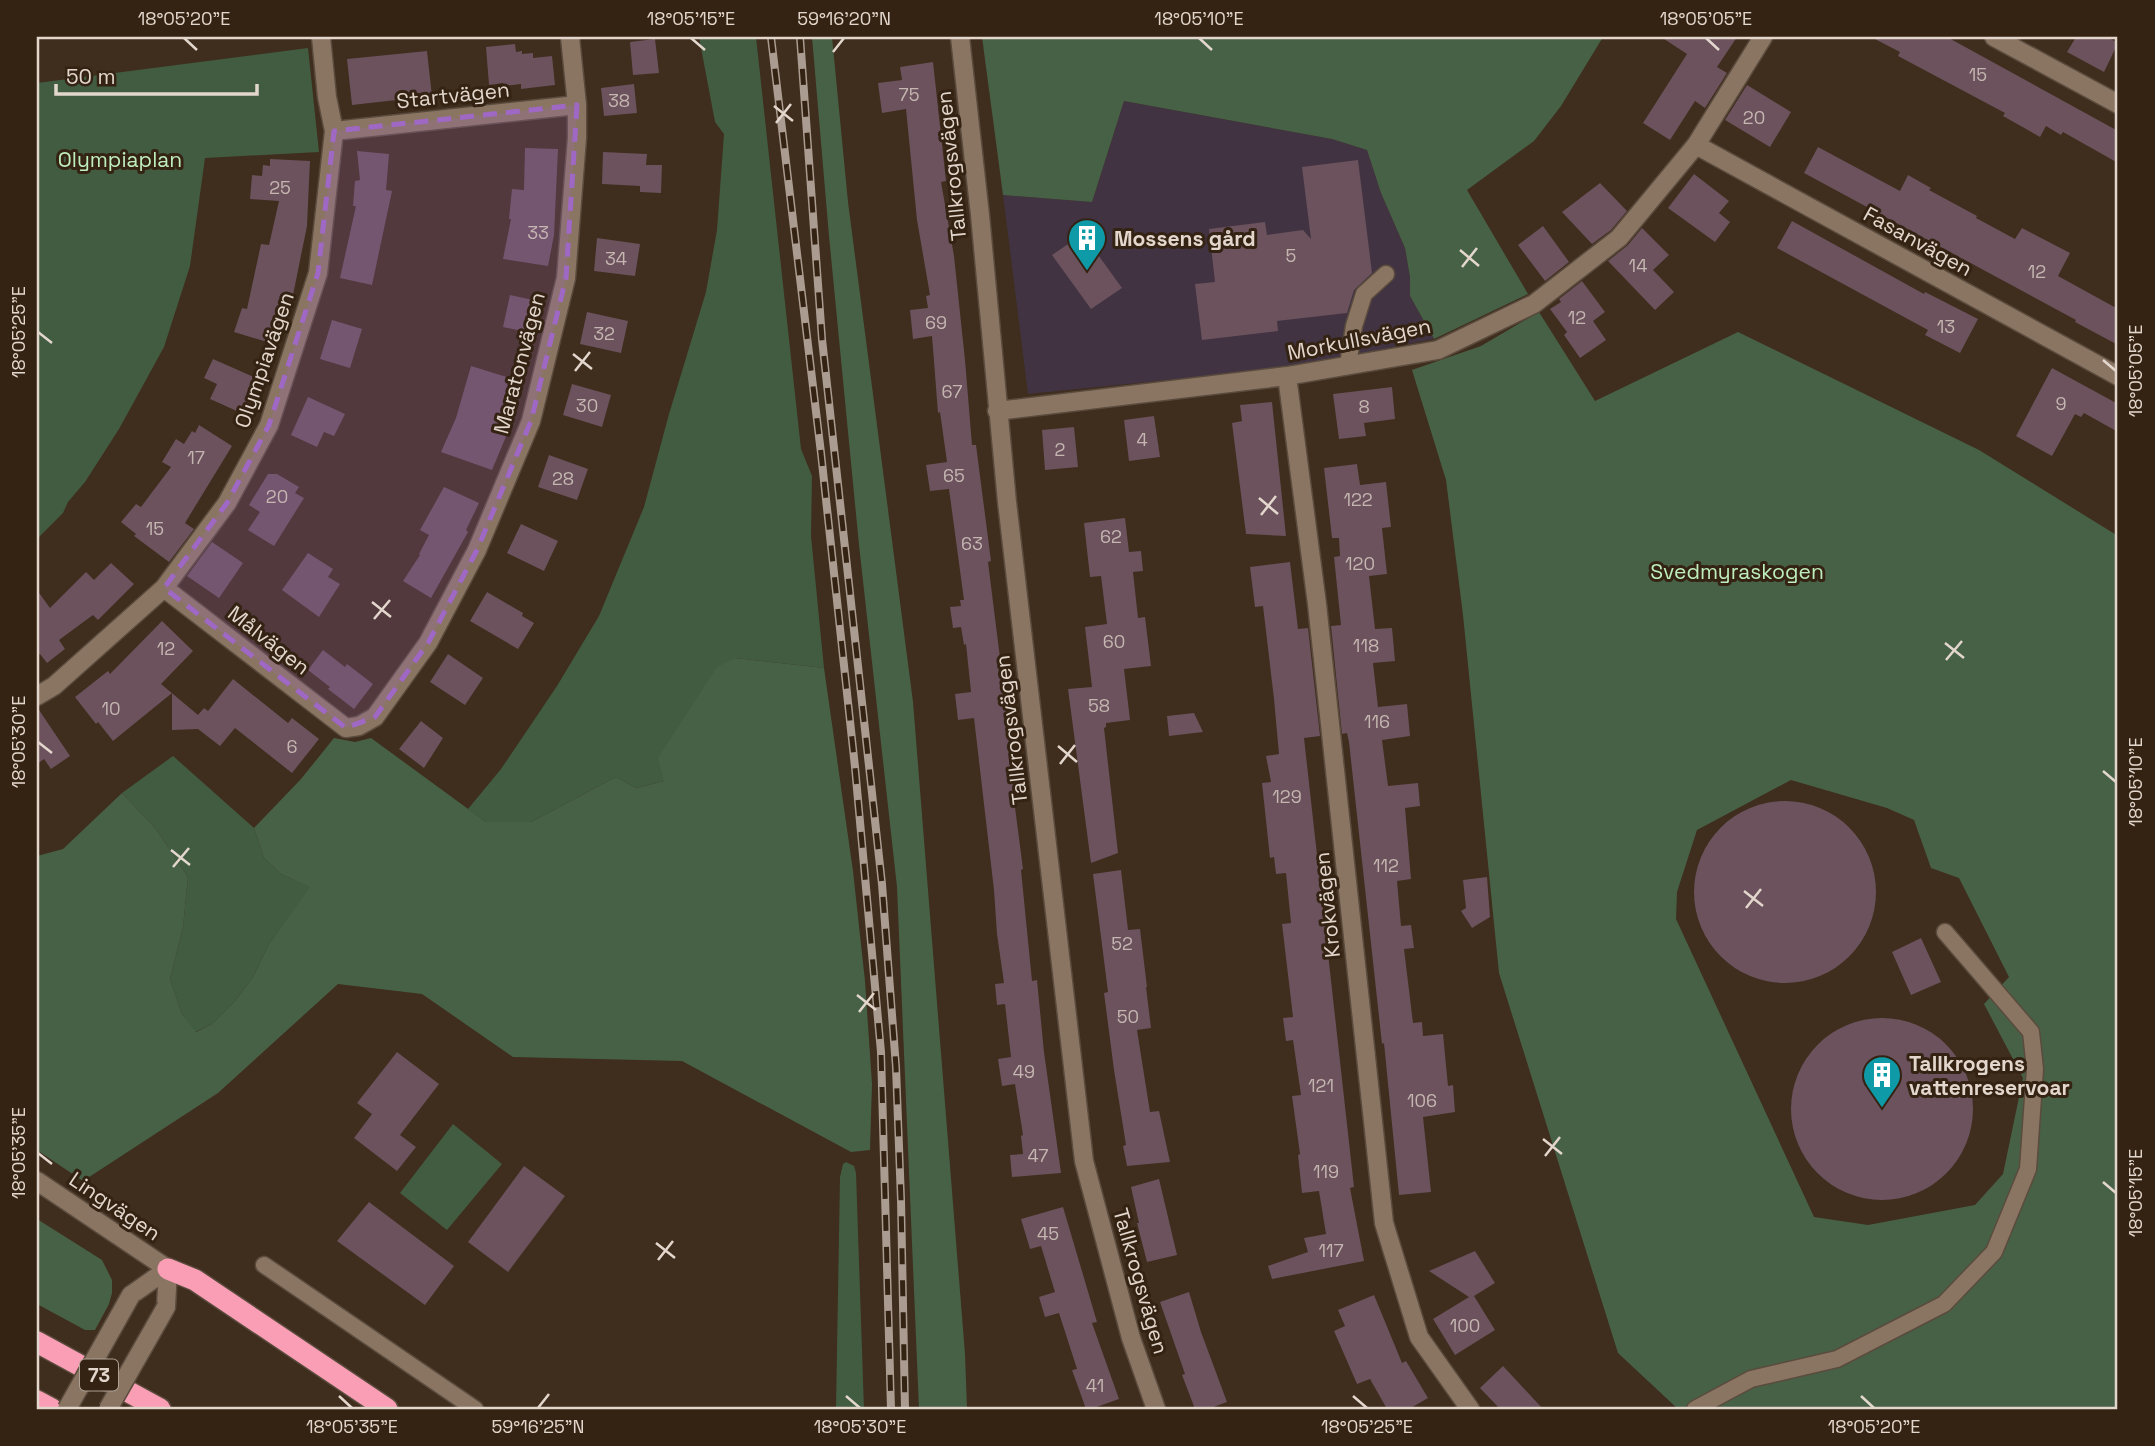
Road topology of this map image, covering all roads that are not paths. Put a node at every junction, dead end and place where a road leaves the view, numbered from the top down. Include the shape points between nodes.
1 (321, 37) edge
2 (570, 37) edge
3 (960, 37) edge
4 (1763, 37) edge
5 (1994, 37) edge
6 (2118, 104) edge
7 (577, 106) junction
8 (334, 131) junction
9 (1696, 145) junction
10 (1386, 274) dead end
11 (1348, 365) junction
12 (1287, 376) junction
13 (2118, 376) edge
14 (997, 411) junction
15 (164, 588) junction
16 (37, 696) edge
17 (346, 728) joint
18 (1945, 932) dead end
19 (37, 1181) edge
20 (264, 1265) dead end
21 (168, 1269) junction
22 (37, 1342) edge
23 (37, 1401) edge
24 (52, 1409) edge
25 (67, 1409) edge
26 (108, 1409) edge
27 (160, 1409) edge
28 (387, 1409) edge
29 (475, 1409) edge
30 (1156, 1409) edge
31 (1470, 1409) edge
32 (1695, 1409) edge

1 - 8 street, Olympiavägen
2 - 7 street, Maratonvägen
3 - 14 street, Tallkrogsvägen
4 - 9 street, Morkullsvägen
5 - 6 street
7 - 8 street, Startvägen
7 - 17 street, Maratonvägen via 566,278 531,421 477,550 428,643 375,717
8 - 15 street, Olympiavägen via 318,273 269,425 227,503
9 - 11 street, Morkullsvägen via 1619,238 1534,304 1438,350
9 - 13 street, Fasanvägen
10 - 11 lane via 1364,294
11 - 12 street, Morkullsvägen
12 - 14 street, Morkullsvägen
12 - 31 street, Krokvägen via 1319,618 1384,1223 1419,1337
14 - 30 street, Tallkrogsvägen via 1084,1161 1131,1338
15 - 16 street, Olympiavägen via 54,687
15 - 17 street, Målvägen
18 - 32 lane via 2031,1032 2035,1069 2028,1169 1994,1252 1944,1304 1838,1359 1751,1379
19 - 21 street, Lingvägen
20 - 29 lane
21 - 25 street, Lingvägen, bridge via 131,1295
21 - 26 street, Lingvägen, bridge via 166,1307
21 - 28 highway via 195,1280
22 - 27 highway, 73
23 - 24 highway

